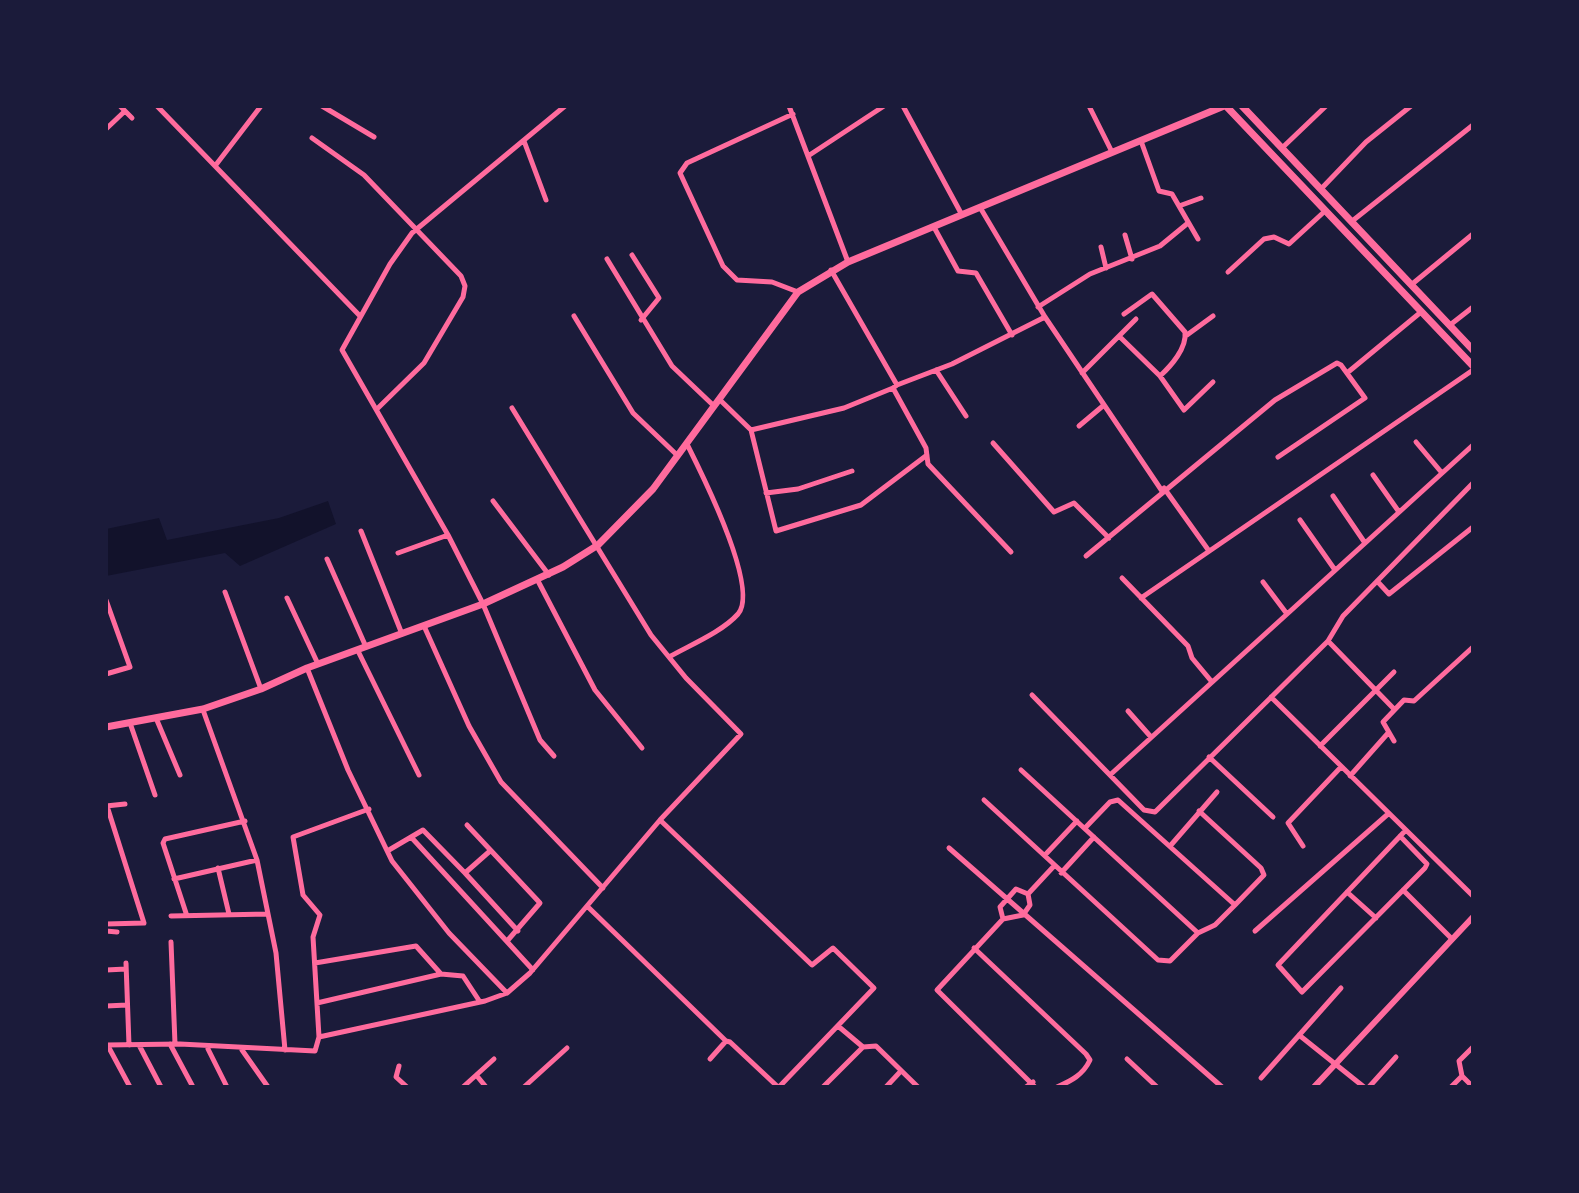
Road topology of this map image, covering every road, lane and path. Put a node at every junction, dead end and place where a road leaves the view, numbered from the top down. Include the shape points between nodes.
1 (157, 106) edge
2 (261, 106) edge
3 (322, 106) edge
4 (565, 106) edge
5 (789, 106) edge
6 (884, 106) edge
7 (903, 106) edge
8 (1089, 106) edge
9 (1225, 106) edge
10 (1242, 106) edge
11 (1326, 106) edge
12 (1411, 106) edge
13 (123, 109) edge
14 (793, 114) junction
15 (132, 118) dead end
16 (1473, 125) edge
17 (106, 129) edge
18 (374, 137) dead end
19 (312, 138) dead end
20 (1141, 140) junction
21 (524, 141) junction
22 (1282, 148) junction
23 (1112, 152) junction
24 (808, 156) junction
25 (215, 166) junction
26 (1321, 189) junction
27 (1201, 198) dead end
28 (1330, 199) junction
29 (546, 200) dead end
30 (1179, 206) junction
31 (981, 209) junction
32 (1323, 209) junction
33 (962, 216) junction
34 (1351, 222) junction
35 (1188, 223) junction
36 (417, 228) junction
37 (935, 229) junction
38 (1473, 234) edge
39 (1125, 235) dead end
40 (1198, 239) dead end
41 (1101, 247) dead end
42 (632, 255) dead end
43 (607, 259) dead end
44 (1132, 259) junction
45 (848, 262) junction
46 (1106, 268) junction
47 (831, 269) junction
48 (1228, 272) dead end
49 (1411, 285) junction
50 (798, 292) junction
51 (1038, 307) junction
52 (1473, 307) edge
53 (1421, 312) junction
54 (1124, 314) dead end
55 (360, 316) junction
56 (574, 316) dead end
57 (1213, 316) dead end
58 (1045, 317) junction
59 (1136, 319) dead end
60 (641, 320) junction
61 (1450, 325) junction
62 (1012, 335) junction
63 (1187, 335) junction
64 (1120, 337) junction
65 (1473, 350) edge
66 (1473, 368) edge
67 (936, 370) junction
68 (1082, 373) junction
69 (1347, 373) junction
70 (1160, 376) junction
71 (1213, 382) dead end
72 (895, 386) junction
73 (716, 403) junction
74 (1104, 405) junction
75 (378, 408) junction
76 (512, 408) dead end
77 (966, 416) dead end
78 (1079, 426) dead end
79 (751, 430) junction
80 (1416, 442) dead end
81 (687, 443) junction
82 (993, 443) dead end
83 (1473, 445) edge
84 (927, 455) junction
85 (678, 456) junction
86 (1278, 457) dead end
87 (852, 471) dead end
88 (1442, 473) junction
89 (1373, 475) dead end
90 (1473, 483) edge
91 (1163, 490) junction
92 (766, 493) junction
93 (1333, 496) dead end
94 (493, 501) dead end
95 (1399, 512) junction
96 (1300, 520) dead end
97 (1473, 527) edge
98 (361, 531) dead end
99 (448, 535) junction
100 (1109, 538) junction
101 (1365, 543) junction
102 (598, 545) junction
103 (1209, 551) junction
104 (1011, 552) dead end
105 (398, 553) dead end
106 (1086, 556) dead end
107 (327, 559) dead end
108 (1335, 570) junction
109 (549, 576) junction
110 (1122, 578) dead end
111 (538, 581) junction
112 (1377, 581) junction
113 (1263, 582) dead end
114 (225, 592) dead end
115 (287, 598) dead end
116 (1141, 598) junction
117 (106, 600) edge
118 (483, 604) junction
119 (1287, 614) junction
120 (424, 626) junction
121 (402, 634) junction
122 (1328, 641) junction
123 (1473, 647) edge
124 (362, 649) junction
125 (669, 657) junction
126 (318, 664) junction
127 (307, 668) junction
128 (1394, 672) dead end
129 (106, 674) edge
130 (1212, 682) junction
131 (261, 689) junction
132 (1376, 689) junction
133 (1032, 695) dead end
134 (1271, 697) junction
135 (203, 709) junction
136 (1394, 709) junction
137 (1128, 711) dead end
138 (156, 718) junction
139 (130, 723) junction
140 (106, 727) edge
141 (1390, 732) junction
142 (1151, 737) junction
143 (1394, 741) dead end
144 (1320, 746) junction
145 (642, 748) dead end
146 (554, 756) dead end
147 (1209, 757) junction
148 (1341, 767) junction
149 (1021, 770) dead end
150 (180, 775) dead end
151 (419, 775) dead end
152 (1110, 775) junction
153 (1350, 776) junction
154 (1217, 792) dead end
155 (155, 795) dead end
156 (984, 800) dead end
157 (125, 804) dead end
158 (106, 806) edge
159 (369, 809) junction
160 (1199, 811) junction
161 (1388, 814) junction
162 (1273, 817) dead end
163 (660, 820) junction
164 (245, 821) junction
165 (1077, 821) junction
166 (467, 825) dead end
167 (1085, 828) junction
168 (1402, 833) junction
169 (411, 837) junction
170 (1094, 837) junction
171 (1171, 845) junction
172 (1303, 846) dead end
173 (949, 848) dead end
174 (389, 850) junction
175 (490, 851) junction
176 (1045, 855) junction
177 (257, 860) junction
178 (1054, 866) junction
179 (218, 868) junction
180 (465, 873) junction
181 (1061, 873) junction
182 (174, 879) junction
183 (603, 888) junction
184 (1403, 890) junction
185 (1347, 892) junction
186 (1028, 894) junction
187 (1473, 896) edge
188 (1005, 898) junction
189 (1235, 905) junction
190 (587, 906) junction
191 (186, 913) junction
192 (229, 914) junction
193 (268, 914) junction
194 (1023, 915) junction
195 (171, 916) dead end
196 (1473, 917) edge
197 (1376, 918) junction
198 (1003, 919) junction
199 (106, 924) edge
200 (106, 931) edge
201 (518, 931) junction
202 (1255, 931) dead end
203 (117, 932) dead end
204 (1198, 933) junction
205 (1452, 939) junction
206 (508, 940) junction
207 (171, 942) dead end
208 (974, 948) junction
209 (315, 963) junction
210 (106, 970) edge
211 (533, 970) junction
212 (441, 974) junction
213 (1341, 988) dead end
214 (507, 993) junction
215 (480, 1002) junction
216 (317, 1003) junction
217 (127, 1005) junction
218 (106, 1006) edge
219 (838, 1026) junction
220 (1299, 1035) junction
221 (319, 1037) junction
222 (726, 1041) junction
223 (172, 1044) junction
224 (107, 1045) edge
225 (129, 1045) junction
226 (139, 1045) junction
227 (863, 1047) junction
228 (1473, 1047) edge
229 (208, 1048) junction
230 (567, 1048) dead end
231 (242, 1049) junction
232 (285, 1050) junction
233 (1396, 1057) dead end
234 (494, 1059) dead end
235 (710, 1059) dead end
236 (1127, 1059) dead end
237 (1334, 1065) junction
238 (399, 1066) dead end
239 (900, 1072) junction
240 (477, 1076) junction
241 (1462, 1076) junction
242 (1261, 1078) dead end
243 (1074, 1079) junction
244 (1034, 1085) edge
245 (130, 1087) edge
246 (161, 1087) edge
247 (193, 1087) edge
248 (227, 1087) edge
249 (268, 1087) edge
250 (407, 1087) edge
251 (463, 1087) edge
252 (486, 1087) edge
253 (524, 1087) edge
254 (778, 1087) edge
255 (823, 1087) edge
256 (886, 1087) edge
257 (918, 1087) edge
258 (1026, 1087) edge
259 (1057, 1087) edge
260 (1082, 1087) edge
261 (1157, 1087) edge
262 (1222, 1087) edge
263 (1314, 1087) edge
264 (1366, 1087) edge
265 (1451, 1087) edge
266 (1473, 1087) edge

1 - 25 street
2 - 25 street
3 - 18 street
4 - 21 street
5 - 14 street
6 - 24 street
7 - 33 street
8 - 23 street
9 - 20 main road
9 - 32 main road
10 - 22 main road
11 - 22 street
12 - 26 street via 1366,142
13 - 15 street
13 - 17 street
14 - 24 street
14 - 50 street via 687,163 680,173 723,266 737,280 772,282
16 - 34 street
19 - 36 street via 364,175
20 - 23 main road
20 - 30 street via 1159,191 1170,192
21 - 29 street
21 - 36 street
22 - 26 main road
23 - 31 main road
24 - 45 street
25 - 55 street
26 - 28 main road
27 - 30 street
28 - 32 main road
28 - 34 main road
30 - 35 street
31 - 33 main road
31 - 51 street
32 - 48 street via 1289,244 1264,239
32 - 53 main road
33 - 37 main road
34 - 49 main road
35 - 40 street
35 - 44 street via 1160,246
36 - 55 street
36 - 75 street via 461,276 463,297 424,363
37 - 45 main road
37 - 62 street via 958,271 976,273
38 - 49 street
39 - 44 street
41 - 46 street
42 - 60 street via 659,298
43 - 60 street
44 - 46 street
45 - 47 main road
46 - 51 street
47 - 50 main road
47 - 72 street
49 - 61 main road
50 - 73 main road
51 - 58 street
52 - 61 street
53 - 66 main road
53 - 69 street
54 - 63 street via 1152,294
55 - 75 street via 342,350
56 - 85 street via 633,413
57 - 63 street
58 - 62 street
58 - 68 street
59 - 64 street
60 - 73 street via 672,366
61 - 65 main road
62 - 67 street
63 - 70 street via 1173,364
64 - 68 street
64 - 70 street
66 - 103 street
67 - 72 street
67 - 77 street
68 - 74 street
69 - 86 street via 1365,398
69 - 91 street via 1337,363 1275,400
70 - 71 street via 1186,411
72 - 79 street via 844,408
72 - 84 street
73 - 79 street
73 - 81 main road
74 - 78 street
74 - 91 street
75 - 99 street
76 - 102 street
79 - 92 street
80 - 88 street
81 - 85 main road
81 - 125 street via 725,519 742,600 737,615
82 - 100 street via 1054,512 1074,503
83 - 88 street
84 - 92 street via 861,505 791,527 774,529
84 - 104 street via 928,464
85 - 102 main road
87 - 92 street via 798,489
88 - 95 street
89 - 95 street
90 - 112 street
91 - 100 street
91 - 103 street
93 - 101 street
94 - 109 street
95 - 101 street
96 - 108 street
97 - 112 street via 1389,594
98 - 121 street
99 - 105 street
99 - 118 street
100 - 106 street
101 - 108 street
102 - 109 main road
102 - 125 street
103 - 116 street
107 - 124 street
108 - 119 street
109 - 111 main road
110 - 116 street
111 - 118 main road
111 - 145 street via 595,690
112 - 122 street via 1343,616
113 - 119 street
114 - 131 street
115 - 126 street
116 - 130 street via 1188,646
117 - 129 street via 130,667
118 - 120 main road
118 - 146 street via 540,740
119 - 130 street
120 - 121 main road
120 - 183 street via 501,782
121 - 124 main road
122 - 132 street
122 - 134 street
123 - 136 street via 1414,701 1406,699
124 - 126 main road
124 - 151 street
125 - 163 street via 741,734
126 - 127 main road
127 - 131 main road
127 - 159 street
128 - 132 street
130 - 142 street
131 - 135 main road
132 - 136 street
132 - 144 street
133 - 152 street
134 - 144 street
134 - 147 street
135 - 138 main road
135 - 164 street
136 - 141 street via 1383,722
137 - 142 street
138 - 139 main road
138 - 150 street
139 - 140 main road
139 - 155 street
141 - 143 street
141 - 153 street
142 - 152 street
144 - 148 street
147 - 152 street via 1150,813
147 - 162 street
148 - 153 street
148 - 172 street via 1288,823
149 - 165 street
153 - 161 street
154 - 160 street
156 - 176 street
157 - 158 street
158 - 199 street via 144,923
159 - 174 street
159 - 209 street via 293,837 303,895 320,915 313,937
160 - 171 street
160 - 189 street via 1264,875
161 - 168 street
161 - 202 street
163 - 183 street
163 - 219 street via 812,965 833,948 872,986
164 - 177 street
164 - 182 street via 165,839
165 - 167 street
165 - 176 street
166 - 175 street
167 - 170 street
167 - 171 street via 1118,800
168 - 184 street via 1427,864
168 - 185 street
168 - 187 street
169 - 174 street
169 - 180 street via 423,830
169 - 206 street
170 - 181 street
170 - 204 street
171 - 189 street
173 - 188 street
174 - 214 street via 392,861 449,933
175 - 180 street
175 - 201 street via 540,903
176 - 178 street
177 - 179 street
177 - 193 street
178 - 181 street
178 - 186 street
179 - 182 street
179 - 192 street
180 - 201 street
181 - 204 street via 1163,962
182 - 191 street
183 - 190 street
184 - 197 street
184 - 205 street
185 - 197 street
185 - 197 street via 1278,965 1302,992
186 - 188 street via 1016,889
186 - 194 street via 1030,905
188 - 194 street
188 - 198 street via 1000,907
189 - 204 street
190 - 211 street
190 - 222 street
191 - 192 street
191 - 195 street
192 - 193 street
193 - 232 street
194 - 198 street
194 - 262 street
196 - 205 street
198 - 208 street
200 - 203 street
201 - 206 street
205 - 237 street
206 - 211 street
207 - 223 street
208 - 243 street via 1086,1054 1090,1060
208 - 244 street via 937,990
209 - 212 street via 416,946
209 - 216 street
210 - 217 street via 126,966
211 - 214 street
212 - 215 street via 463,976
212 - 216 street
213 - 220 street
214 - 215 street
215 - 221 street
216 - 221 street
217 - 218 street
217 - 225 street
219 - 227 street
219 - 254 street
220 - 237 street
220 - 242 street
221 - 232 street via 315,1051
222 - 235 street
222 - 254 street
223 - 226 street
223 - 229 street
223 - 247 street
224 - 225 street
224 - 245 street
225 - 226 street
226 - 246 street
227 - 239 street via 876,1046
227 - 255 street
228 - 241 street via 1459,1061
229 - 231 street
229 - 248 street
230 - 253 street
231 - 232 street
231 - 249 street
233 - 264 street
234 - 240 street
236 - 261 street
237 - 263 street
237 - 264 street
238 - 250 street via 396,1077
239 - 256 street
239 - 257 street
240 - 251 street
240 - 252 street
241 - 265 street
241 - 266 street
243 - 259 street
243 - 260 street
244 - 258 street

